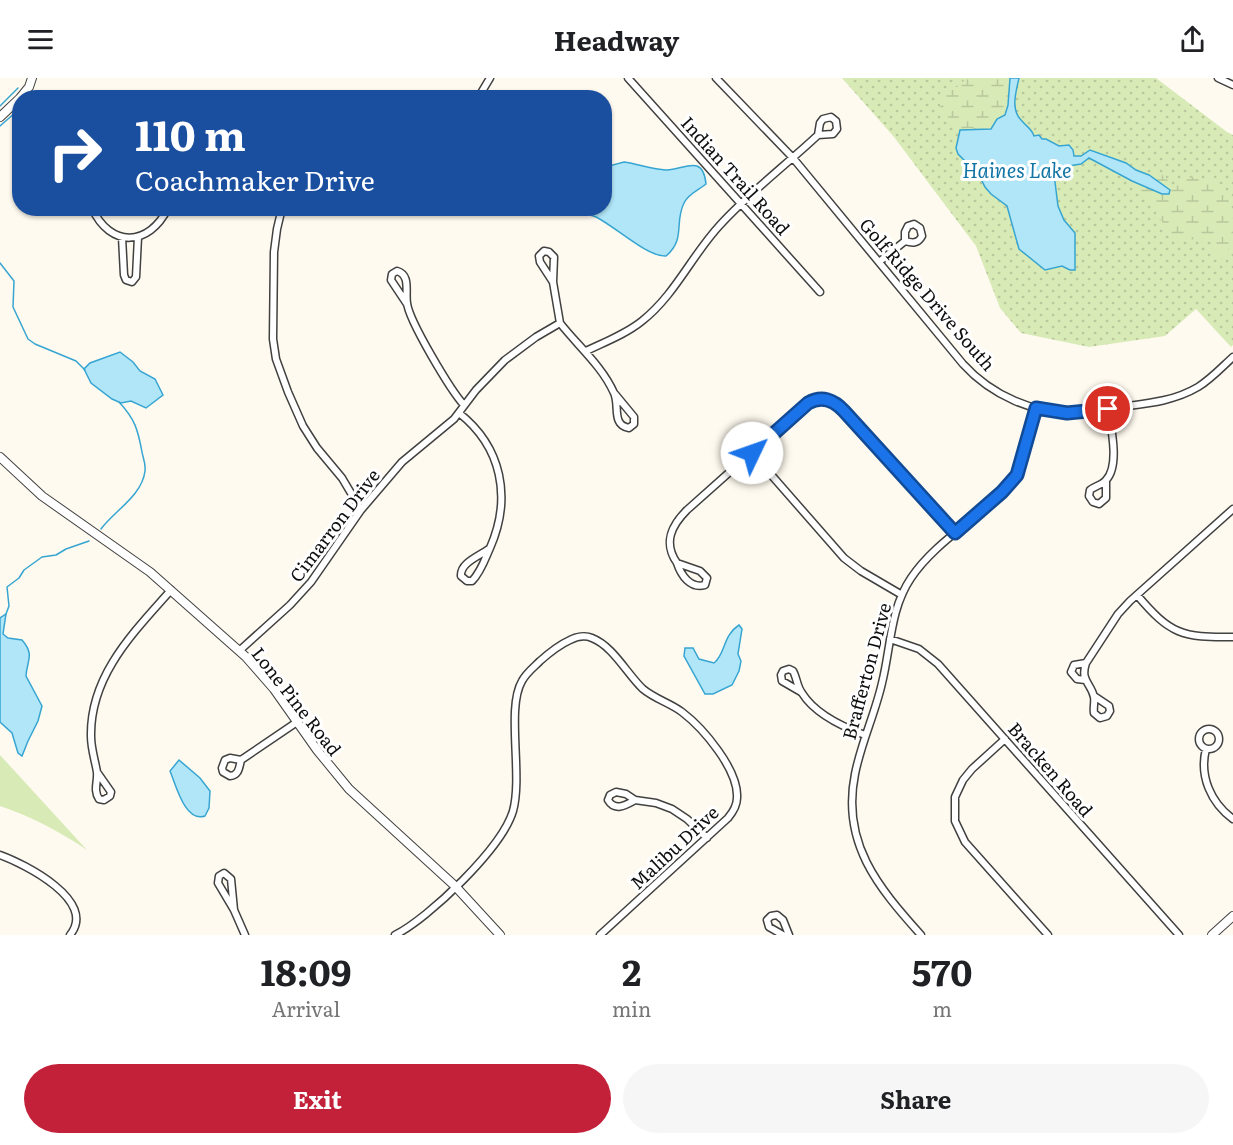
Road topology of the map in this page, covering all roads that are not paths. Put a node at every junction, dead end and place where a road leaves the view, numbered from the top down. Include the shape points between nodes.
1 (628, 78) edge
2 (716, 78) edge
3 (1218, 78) edge
4 (1233, 85) edge
5 (12, 106) edge
6 (0, 117) edge
7 (818, 135) dead end
8 (793, 158) junction
9 (741, 204) junction
10 (97, 216) edge
11 (163, 216) edge
12 (280, 216) edge
13 (122, 237) junction
14 (138, 237) junction
15 (905, 241) dead end
16 (879, 262) junction
17 (553, 282) dead end
18 (820, 292) dead end
19 (407, 304) junction
20 (560, 323) junction
21 (586, 351) junction
22 (1233, 357) edge
23 (615, 394) junction
24 (464, 405) junction
25 (1036, 408) junction
26 (1108, 409) junction
27 (459, 413) junction
28 (752, 453) junction
29 (0, 457) edge
30 (1106, 482) dead end
31 (1233, 509) edge
32 (361, 510) junction
33 (955, 533) junction
34 (489, 549) junction
35 (677, 563) junction
36 (171, 590) junction
37 (902, 595) junction
38 (1137, 595) junction
39 (1233, 637) edge
40 (891, 639) junction
41 (239, 651) junction
42 (1086, 663) junction
43 (1085, 680) junction
44 (801, 692) dead end
45 (1094, 696) dead end
46 (297, 722) junction
47 (865, 735) junction
48 (1005, 739) junction
49 (1206, 749) dead end
50 (241, 760) dead end
51 (97, 772) dead end
52 (635, 800) dead end
53 (1233, 819) edge
54 (707, 838) junction
55 (0, 855) edge
56 (455, 886) junction
57 (234, 910) junction
58 (1233, 916) edge
59 (70, 935) edge
60 (245, 935) edge
61 (395, 935) edge
62 (500, 935) edge
63 (600, 935) edge
64 (783, 935) edge
65 (789, 935) edge
66 (921, 935) edge
67 (1048, 935) edge
68 (1179, 935) edge
69 (1212, 935) edge

1 - 9 street, Indian Trail Road
2 - 8 street, Golf Ridge Drive South
3 - 4 street
5 - 6 street
7 - 8 street
8 - 9 street
8 - 16 street, Golf Ridge Drive South
9 - 18 street, Indian Trail Road
9 - 21 street via 711,235 649,315
10 - 13 street via 105,229
11 - 14 street via 155,227
12 - 32 street via 274,252 276,359 303,426
13 - 14 street
13 - 14 street via 124,275 132,282 136,278
15 - 16 street
16 - 25 street, Golf Ridge Drive South via 974,376 999,393
17 - 20 street
19 - 19 street via 406,278 394,272 391,279
19 - 24 street via 423,340
20 - 21 street
20 - 24 street, Cimarron Drive via 505,360
21 - 23 street
22 - 26 street, Golf Ridge Drive South via 1207,381 1177,397
23 - 23 street via 634,417 629,428 619,421
24 - 27 street, Cimarron Drive
25 - 26 street, Golf Ridge Drive South via 1067,413
25 - 33 street, Brafferton Drive via 1017,475
26 - 30 street via 1114,452
27 - 32 street, Cimarron Drive via 409,454
27 - 34 street via 481,434 498,470 501,513
28 - 33 street via 808,403 829,399
28 - 35 street via 675,523 669,541
28 - 37 street via 844,558
29 - 36 street, Lone Pine Road via 42,496
31 - 38 street
32 - 41 street, Cimarron Drive via 311,582
33 - 37 street, Brafferton Drive via 921,566
34 - 34 street via 475,578 464,579 460,573 463,568
35 - 35 street via 703,573 706,583 692,585
36 - 41 street, Lone Pine Road
36 - 51 street via 113,661 96,698 91,749
37 - 40 street, Brafferton Drive
38 - 39 street via 1173,630 1190,636
38 - 42 street via 1123,608
40 - 47 street, Brafferton Drive
40 - 48 street, Bracken Road via 910,644 929,656
41 - 46 street, Lone Pine Road via 266,678
42 - 43 street
42 - 43 street via 1074,665 1071,672 1077,680
43 - 45 street
44 - 47 street via 833,720
46 - 50 street
46 - 56 street, Lone Pine Road via 349,789
47 - 66 street, Brafferton Drive via 853,783 852,808 858,840 875,880
48 - 67 street via 963,780 955,797 955,821 965,842
48 - 68 street, Bracken Road
49 - 53 street via 1206,783
52 - 54 street via 672,809
54 - 56 street, Malibu Drive via 731,814 737,801 734,782 719,753 694,722 645,690 603,645 593,638 578,637 556,647 521,682 516,699 517,777 513,811 493,847
54 - 63 street, Malibu Drive
55 - 59 street via 32,870 67,898 77,918
56 - 61 street via 422,917
56 - 62 street, Lone Pine Road
57 - 57 street via 231,879 224,873 218,883
57 - 60 street
58 - 69 street
64 - 65 street via 769,927 767,920 771,916 780,917

